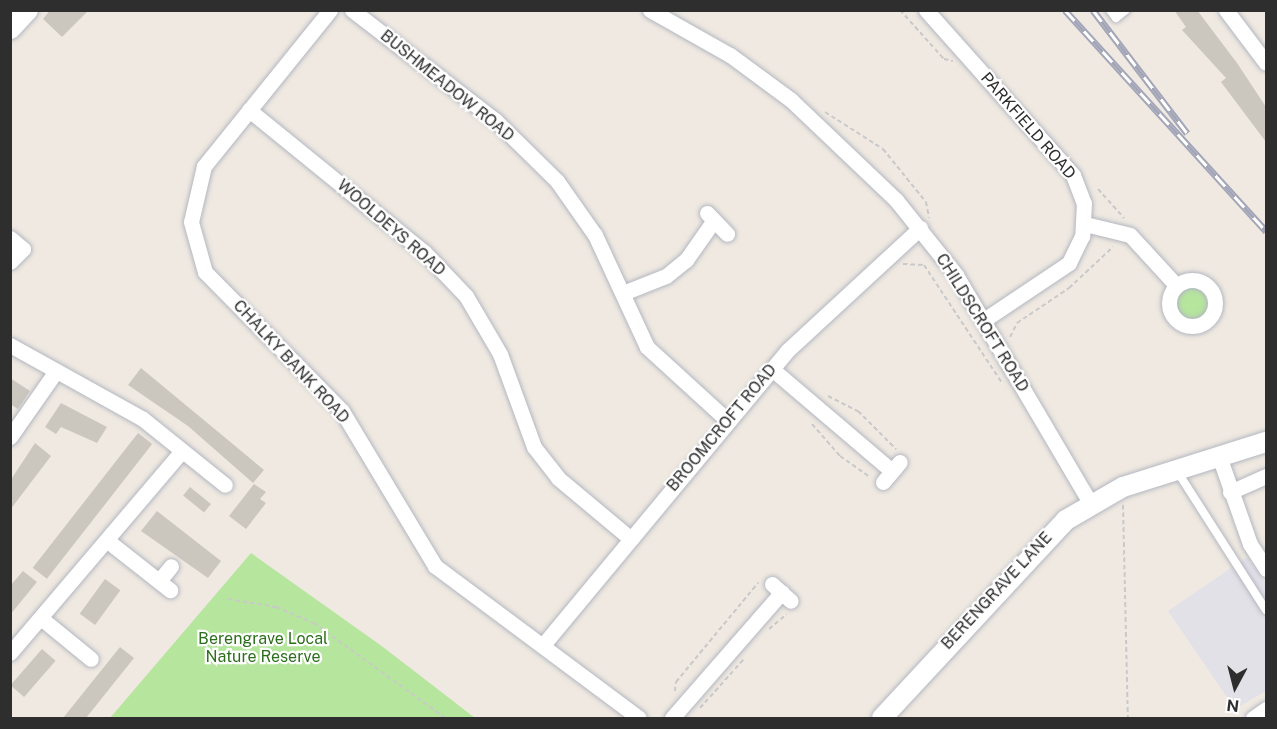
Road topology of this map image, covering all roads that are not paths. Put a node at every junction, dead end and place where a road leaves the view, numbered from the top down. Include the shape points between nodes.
1 (27, 10) edge
2 (330, 10) edge
3 (352, 10) edge
4 (650, 10) edge
5 (926, 10) edge
6 (1110, 10) edge
7 (1126, 10) edge
8 (1229, 12) edge
9 (10, 28) edge
10 (1266, 63) edge
11 (249, 110) junction
12 (1084, 224) junction
13 (920, 228) junction
14 (727, 234) dead end
15 (10, 238) edge
16 (14, 259) edge
17 (1173, 282) road end
18 (623, 293) junction
19 (988, 317) junction
20 (10, 345) edge
21 (772, 369) junction
22 (56, 371) junction
23 (728, 421) junction
24 (10, 437) edge
25 (1266, 442) edge
26 (182, 451) junction
27 (1219, 456) junction
28 (1176, 470) junction
29 (892, 471) road end
30 (1266, 476) edge
31 (225, 485) dead end
32 (1230, 492) junction
33 (1091, 504) junction
34 (631, 539) junction
35 (110, 542) junction
36 (171, 566) dead end
37 (1266, 569) edge
38 (780, 592) road end
39 (1266, 610) edge
40 (42, 619) junction
41 (543, 645) junction
42 (10, 653) edge
43 (91, 659) dead end
44 (1266, 710) edge
45 (639, 718) edge
46 (672, 718) edge
47 (882, 718) edge
48 (1253, 718) edge

1 - 9 main road
2 - 11 street, CHALKY BANK ROAD
3 - 18 street, BUSHMEADOW ROAD via 495,120 557,181 595,235
4 - 13 street, CHILDSCROFT ROAD via 730,55 798,105 869,171
5 - 12 street, PARKFIELD ROAD via 1073,175 1082,195
6 - 7 lane via 1116,18
8 - 10 street
11 - 34 street, WOOLDEYS ROAD via 424,252 466,296 500,354 534,447 558,478
11 - 41 street, CHALKY BANK ROAD via 204,166 194,192 191,222 205,272 342,411 435,566
12 - 17 street via 1130,235
12 - 19 street, PARKFIELD ROAD via 1064,268
13 - 19 street, CHILDSCROFT ROAD
13 - 21 street, BROOMCROFT ROAD via 844,293
14 - 18 street via 710,218 686,261 666,276
15 - 16 street via 22,249
18 - 23 street, BUSHMEADOW ROAD via 647,347
19 - 33 street, CHILDSCROFT ROAD
20 - 22 street
21 - 23 street, BROOMCROFT ROAD
21 - 29 street
22 - 24 street
22 - 26 street via 143,419
23 - 34 street, BROOMCROFT ROAD
25 - 27 street, BERENGRAVE LANE
26 - 31 street
26 - 35 street
27 - 28 street, BERENGRAVE LANE
27 - 32 street
28 - 33 street, BERENGRAVE LANE via 1123,487
28 - 39 lane
30 - 32 street
32 - 37 street
33 - 47 street, BERENGRAVE LANE via 1045,537
34 - 41 street, BROOMCROFT ROAD
35 - 36 street via 165,586
35 - 40 street
38 - 46 street
40 - 42 street
40 - 43 street
41 - 45 street, CHALKY BANK ROAD
44 - 48 street

